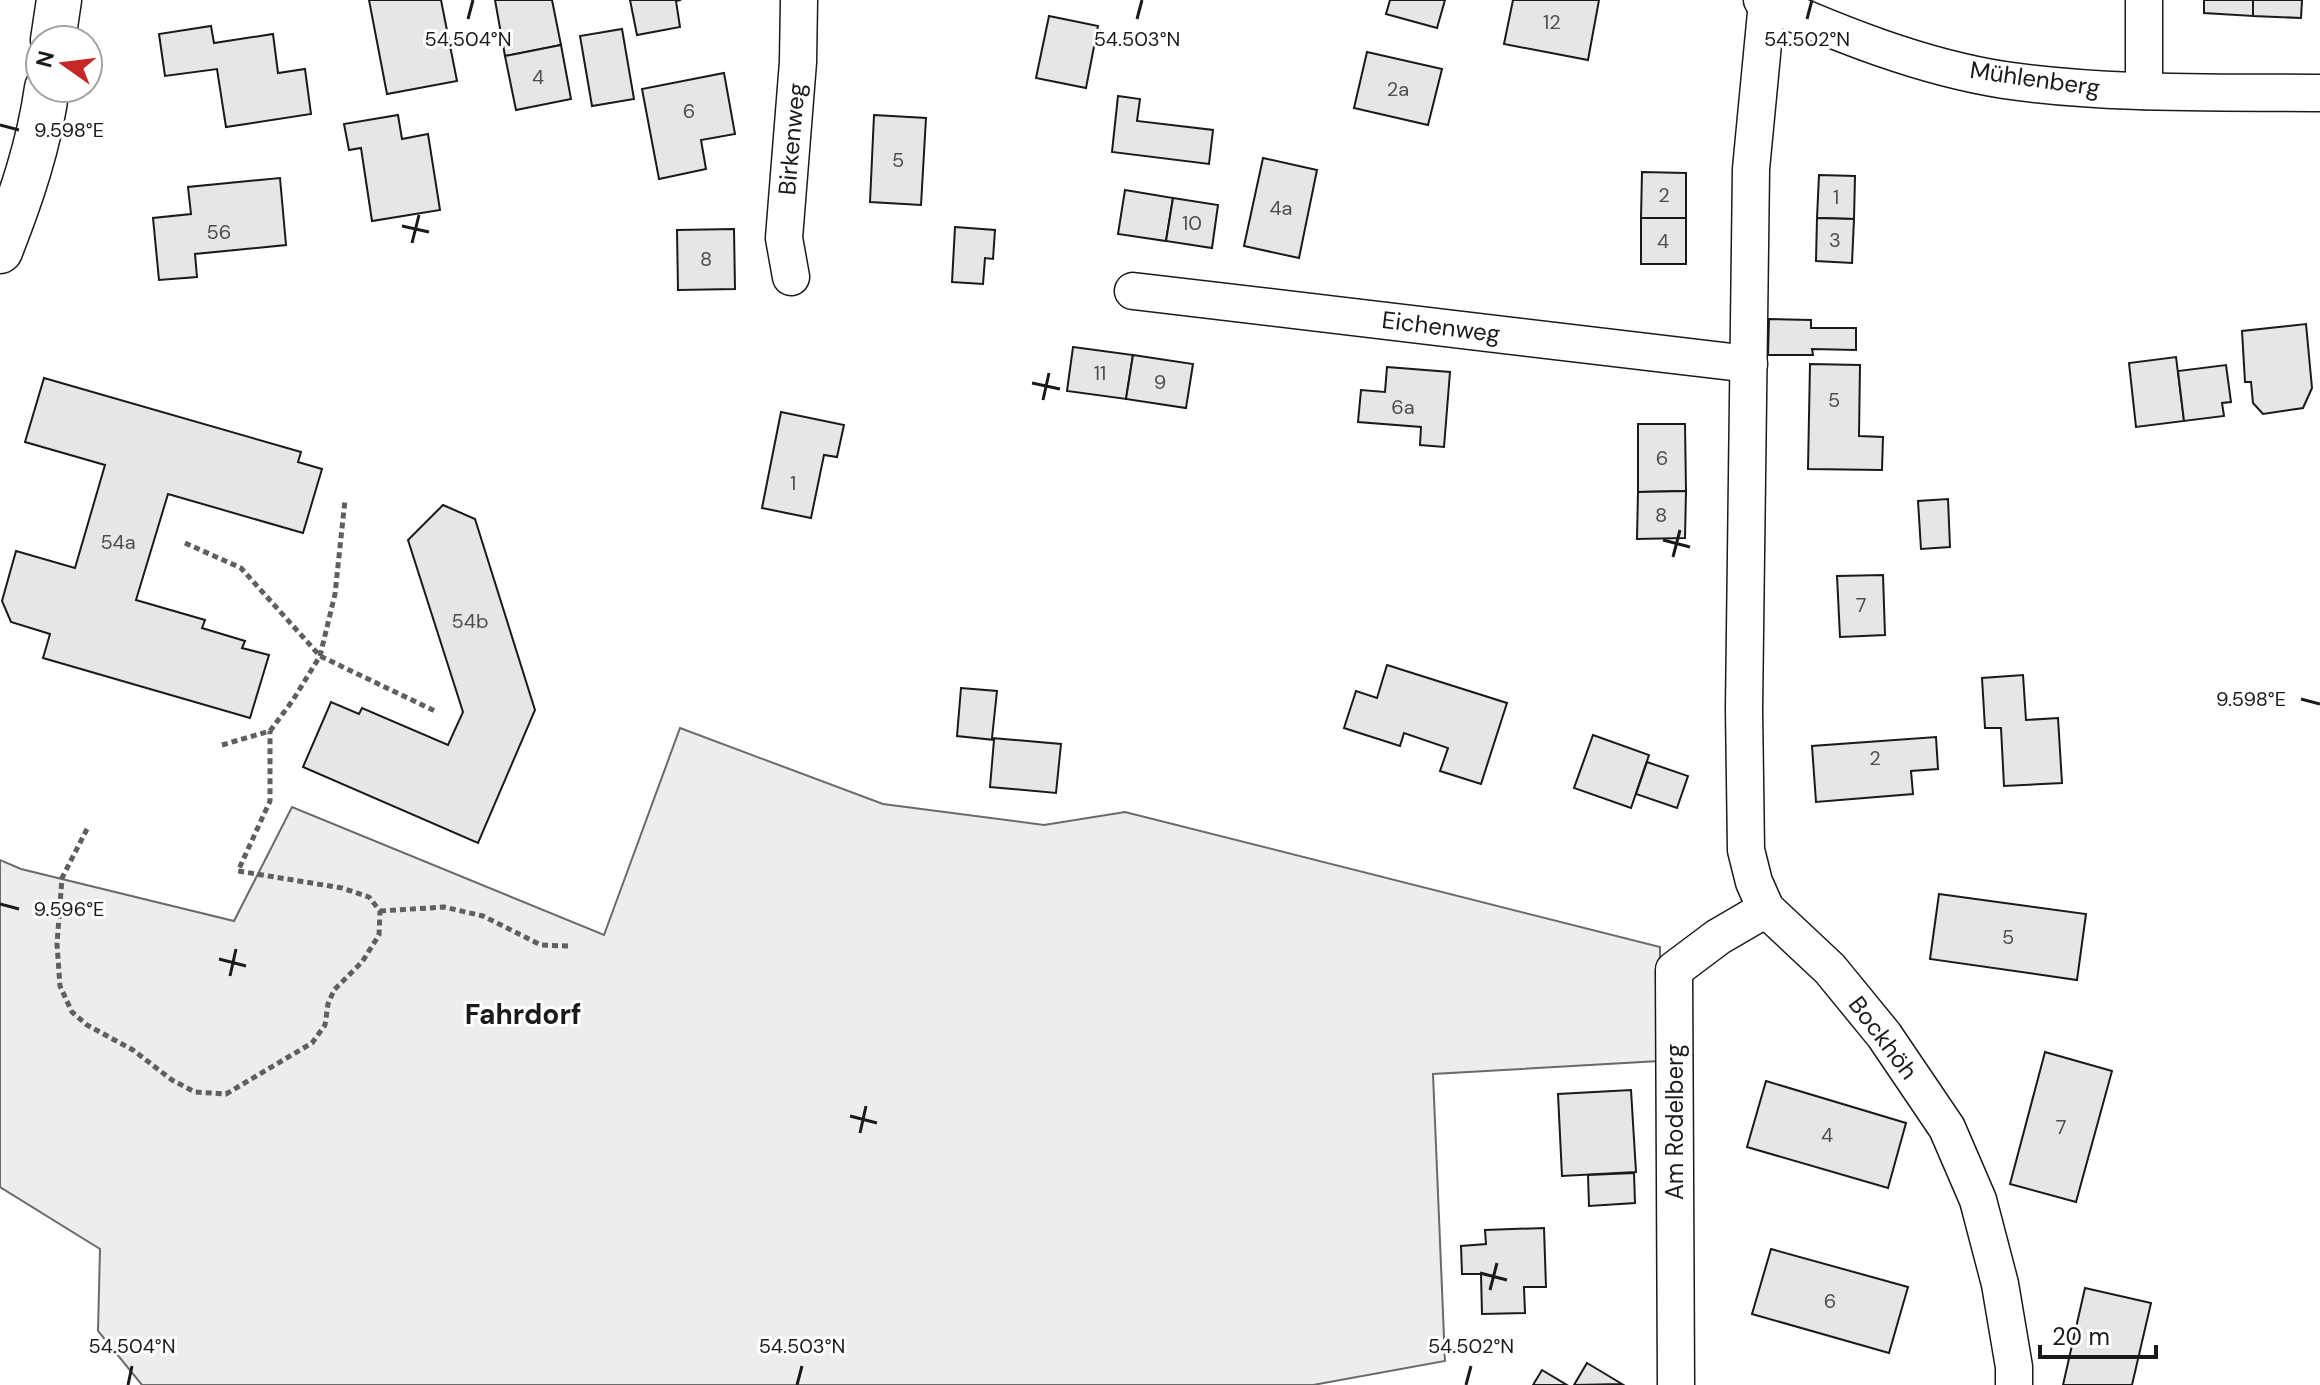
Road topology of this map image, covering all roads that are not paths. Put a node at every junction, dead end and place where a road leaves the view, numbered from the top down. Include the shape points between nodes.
1 (59, 0) edge
2 (799, 0) edge
3 (2144, 0) edge
4 (1765, 1) edge
5 (55, 24) edge
6 (2144, 91) junction
7 (2320, 93) edge
8 (43, 104) edge
9 (0, 251) edge
10 (791, 277) dead end
11 (1133, 291) dead end
12 (1749, 364) junction
13 (1766, 909) junction
14 (1676, 1385) edge
15 (2014, 1385) edge

1 - 5 street
2 - 10 street, Birkenweg via 784,238
3 - 6 street
4 - 6 street, Mühlenberg via 1854,38 1942,65 2001,79
4 - 12 street via 1751,169
6 - 7 street, Mühlenberg
8 - 9 street via 24,191
11 - 12 street, Eichenweg
12 - 13 street, Bockhöh via 1746,850
13 - 14 street, Am Rodelberg via 1674,970
13 - 15 street, Bockhöh via 1830,969 1947,1128 1978,1200 1996,1270

